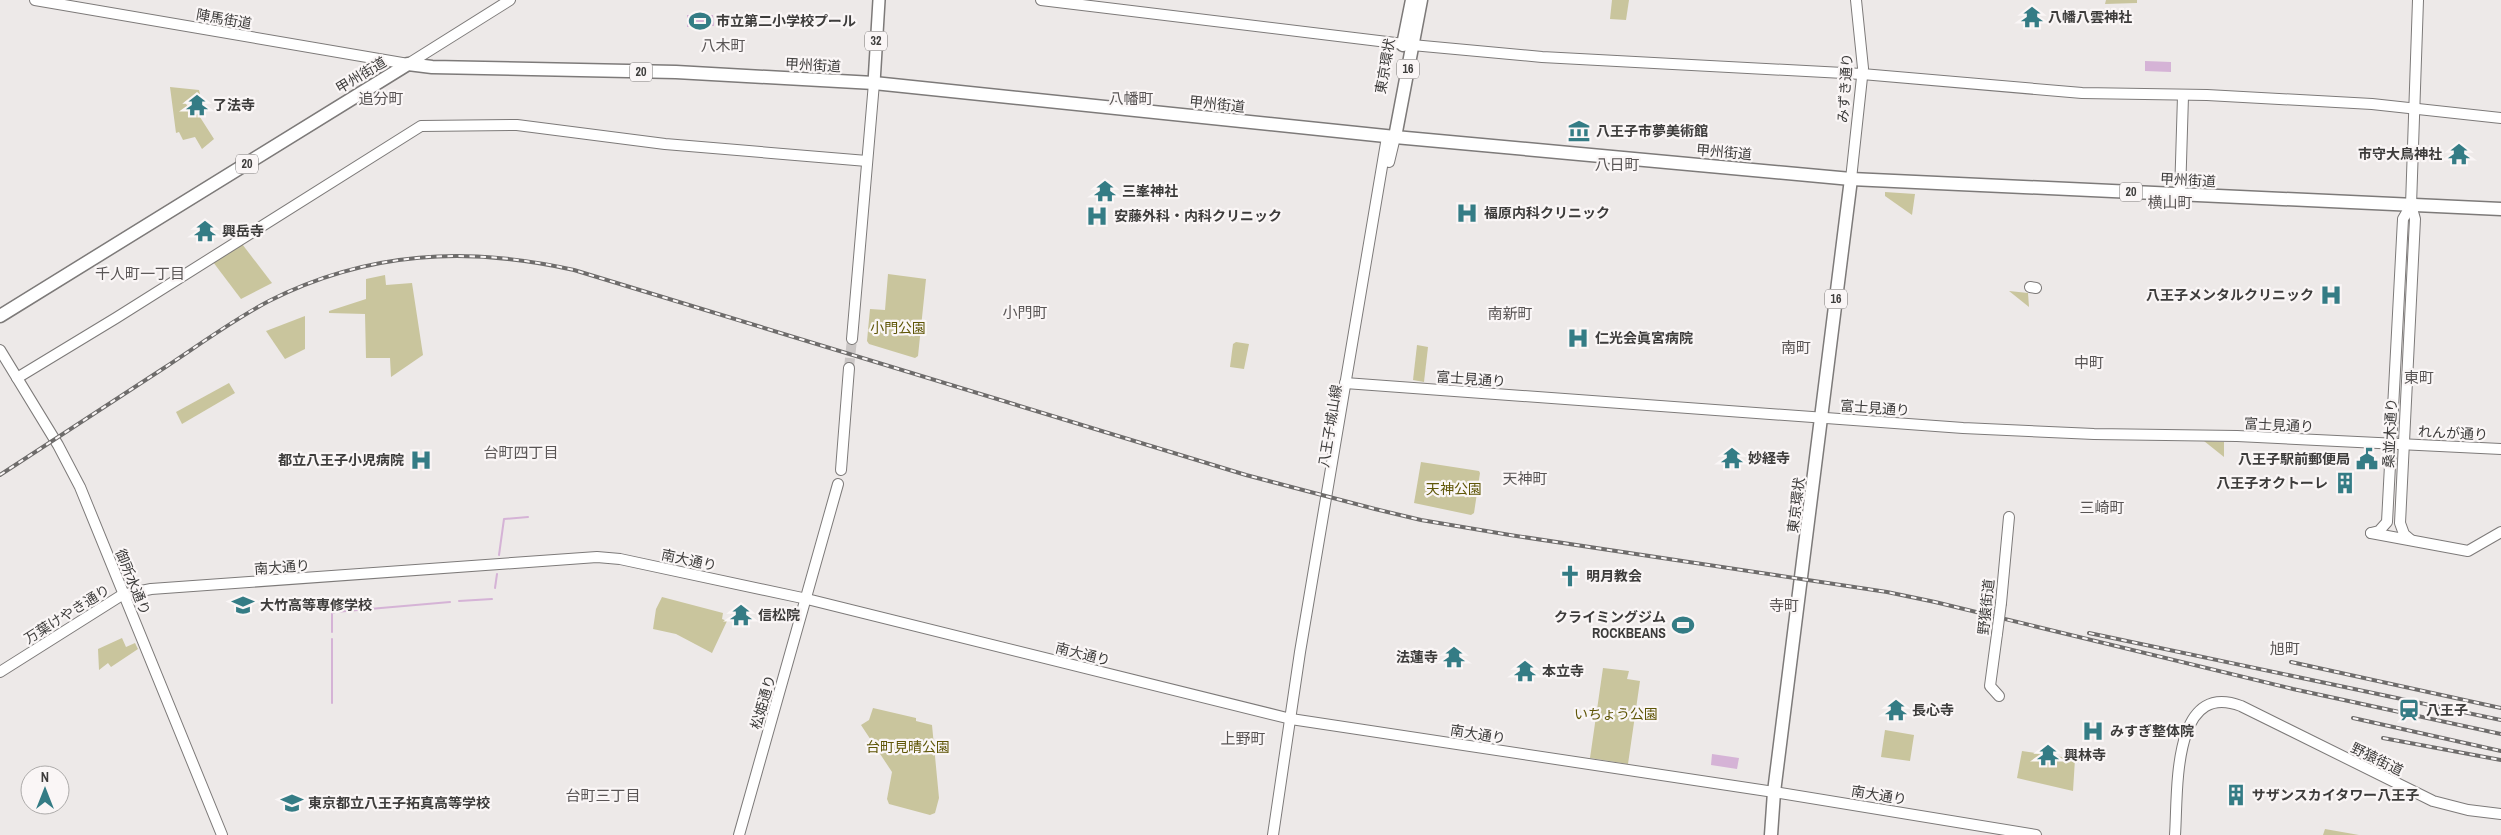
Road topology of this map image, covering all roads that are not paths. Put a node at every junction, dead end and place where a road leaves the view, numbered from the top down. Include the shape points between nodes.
1 (35, 0) edge
2 (510, 0) edge
3 (879, 0) edge
4 (1041, 0) edge
5 (1412, 0) edge
6 (1421, 0) edge
7 (1856, 0) edge
8 (2418, 0) edge
9 (1408, 44) junction
10 (408, 64) junction
11 (1862, 74) junction
12 (874, 83) junction
13 (2182, 96) junction
14 (2414, 108) junction
15 (2501, 118) edge
16 (1391, 137) junction
17 (867, 160) junction
18 (1851, 179) junction
19 (2180, 195) junction
20 (2411, 205) junction
21 (2501, 209) edge
22 (0, 316) edge
23 (852, 339) tunnel mouth
24 (0, 350) edge
25 (850, 368) tunnel mouth
26 (17, 378) junction
27 (1348, 383) junction
28 (1822, 419) junction
29 (2391, 444) junction
30 (2404, 444) junction
31 (2501, 449) edge
32 (840, 470) dead end
33 (838, 484) dead end
34 (2009, 517) dead end
35 (2386, 522) junction
36 (2501, 532) edge
37 (2392, 537) junction
38 (2411, 540) junction
39 (122, 595) junction
40 (807, 599) junction
41 (0, 672) edge
42 (1999, 696) dead end
43 (1291, 720) junction
44 (1774, 792) junction
45 (2501, 814) edge
46 (222, 835) edge
47 (739, 835) edge
48 (1273, 835) edge
49 (1771, 835) edge
50 (2036, 835) edge
51 (2175, 835) edge

1 - 10 street, 陣馬街道
2 - 10 street
3 - 12 main road, 32
4 - 9 street
5 - 9 highway, 東京環状 / 16
6 - 9 highway, 東京環状 / 16
7 - 11 street, みずき通り
8 - 14 street, 桑並木通り
9 - 11 street via 1607,61
9 - 16 highway, 東京環状 / 16
10 - 12 highway, 甲州街道 / 20 via 676,72
10 - 22 highway, 甲州街道 / 20
11 - 13 street via 2082,93
11 - 18 street, みずき通り
12 - 16 highway, 甲州街道 / 20
12 - 17 street
13 - 14 street via 2316,100
13 - 19 street
14 - 15 street
14 - 20 street, 桑並木通り
16 - 18 highway, 甲州街道
16 - 27 street, 八王子城山線
17 - 23 street
17 - 26 street via 665,144 517,125 421,126
18 - 19 highway, 甲州街道 / 20
18 - 28 highway, 東京環状 / 16 via 1843,276
19 - 20 highway, 甲州街道 / 20
20 - 21 highway, 甲州街道 / 20
20 - 29 street, 桑並木通り via 2403,219
20 - 30 street, 桑並木通り via 2415,220
24 - 26 street, 御所水通り
25 - 32 street
26 - 39 street, 御所水通り via 80,487
27 - 28 street, 富士見通り
27 - 43 street, 八王子城山線 via 1296,708
28 - 29 street, 富士見通り via 2018,431
28 - 44 highway, 東京環状 / 16
29 - 30 street, 富士見通り
29 - 35 street, 桑並木通り
30 - 31 street, れんが通り
30 - 38 street, 桑並木通り via 2400,523 2404,534
33 - 40 street, 松姫通り
34 - 42 street, 野猿街道, bridge via 1990,686
35 - 37 street
35 - 37 street via 2379,531 2371,533
36 - 38 street via 2468,551
37 - 38 street
39 - 40 street, 南大通り via 151,589 597,556
39 - 41 street, 万葉けやき通り
39 - 46 street, 御所水通り
40 - 43 street, 南大通り
40 - 47 street, 松姫通り
43 - 44 street, 南大通り
43 - 48 street, 八王子城山線
44 - 49 highway, 東京環状 / 16
44 - 50 street, 南大通り
45 - 51 street, 野猿街道 via 2453,807 2407,789 2254,713 2230,702 2218,701 2205,706 2190,722 2183,737

